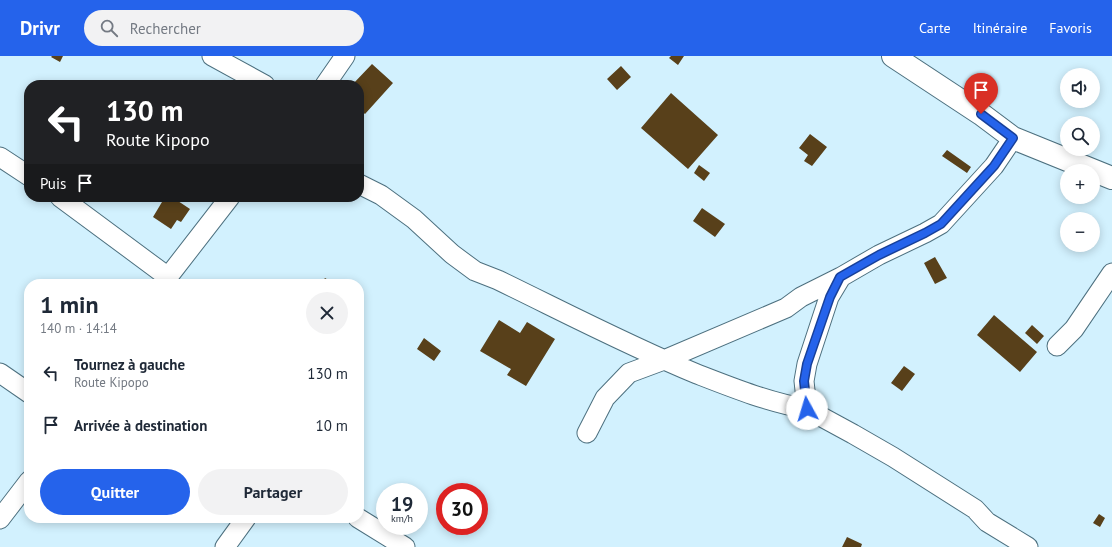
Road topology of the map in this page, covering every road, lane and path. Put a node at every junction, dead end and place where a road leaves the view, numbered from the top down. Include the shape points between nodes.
1 (212, 56) edge
2 (345, 56) edge
3 (893, 56) edge
4 (256, 80) edge
5 (328, 80) edge
6 (1013, 138) junction
7 (0, 157) edge
8 (24, 173) edge
9 (1112, 178) edge
10 (364, 186) edge
11 (66, 202) edge
12 (226, 202) edge
13 (1112, 273) edge
14 (840, 277) junction
15 (164, 279) edge
16 (166, 279) edge
17 (1057, 346) dead end
18 (664, 360) junction
19 (0, 374) edge
20 (24, 389) edge
21 (807, 409) junction
22 (587, 433) dead end
23 (24, 487) edge
24 (0, 518) edge
25 (364, 522) edge
26 (243, 523) edge
27 (226, 547) edge
28 (405, 547) edge
29 (1028, 547) edge

1 - 4 street
2 - 5 street
3 - 6 main road
6 - 9 main road
6 - 14 street via 994,166 941,224
7 - 8 street
10 - 18 street via 381,195 414,219 475,271
11 - 15 street
12 - 16 street
13 - 17 street via 1074,329
14 - 18 street via 801,297 786,308
14 - 21 street via 830,297 807,364 804,381
18 - 21 street via 756,397
18 - 22 street via 629,373 606,398
19 - 20 street
21 - 29 street via 893,457 975,509 988,522
23 - 24 street
25 - 28 street
26 - 27 street

